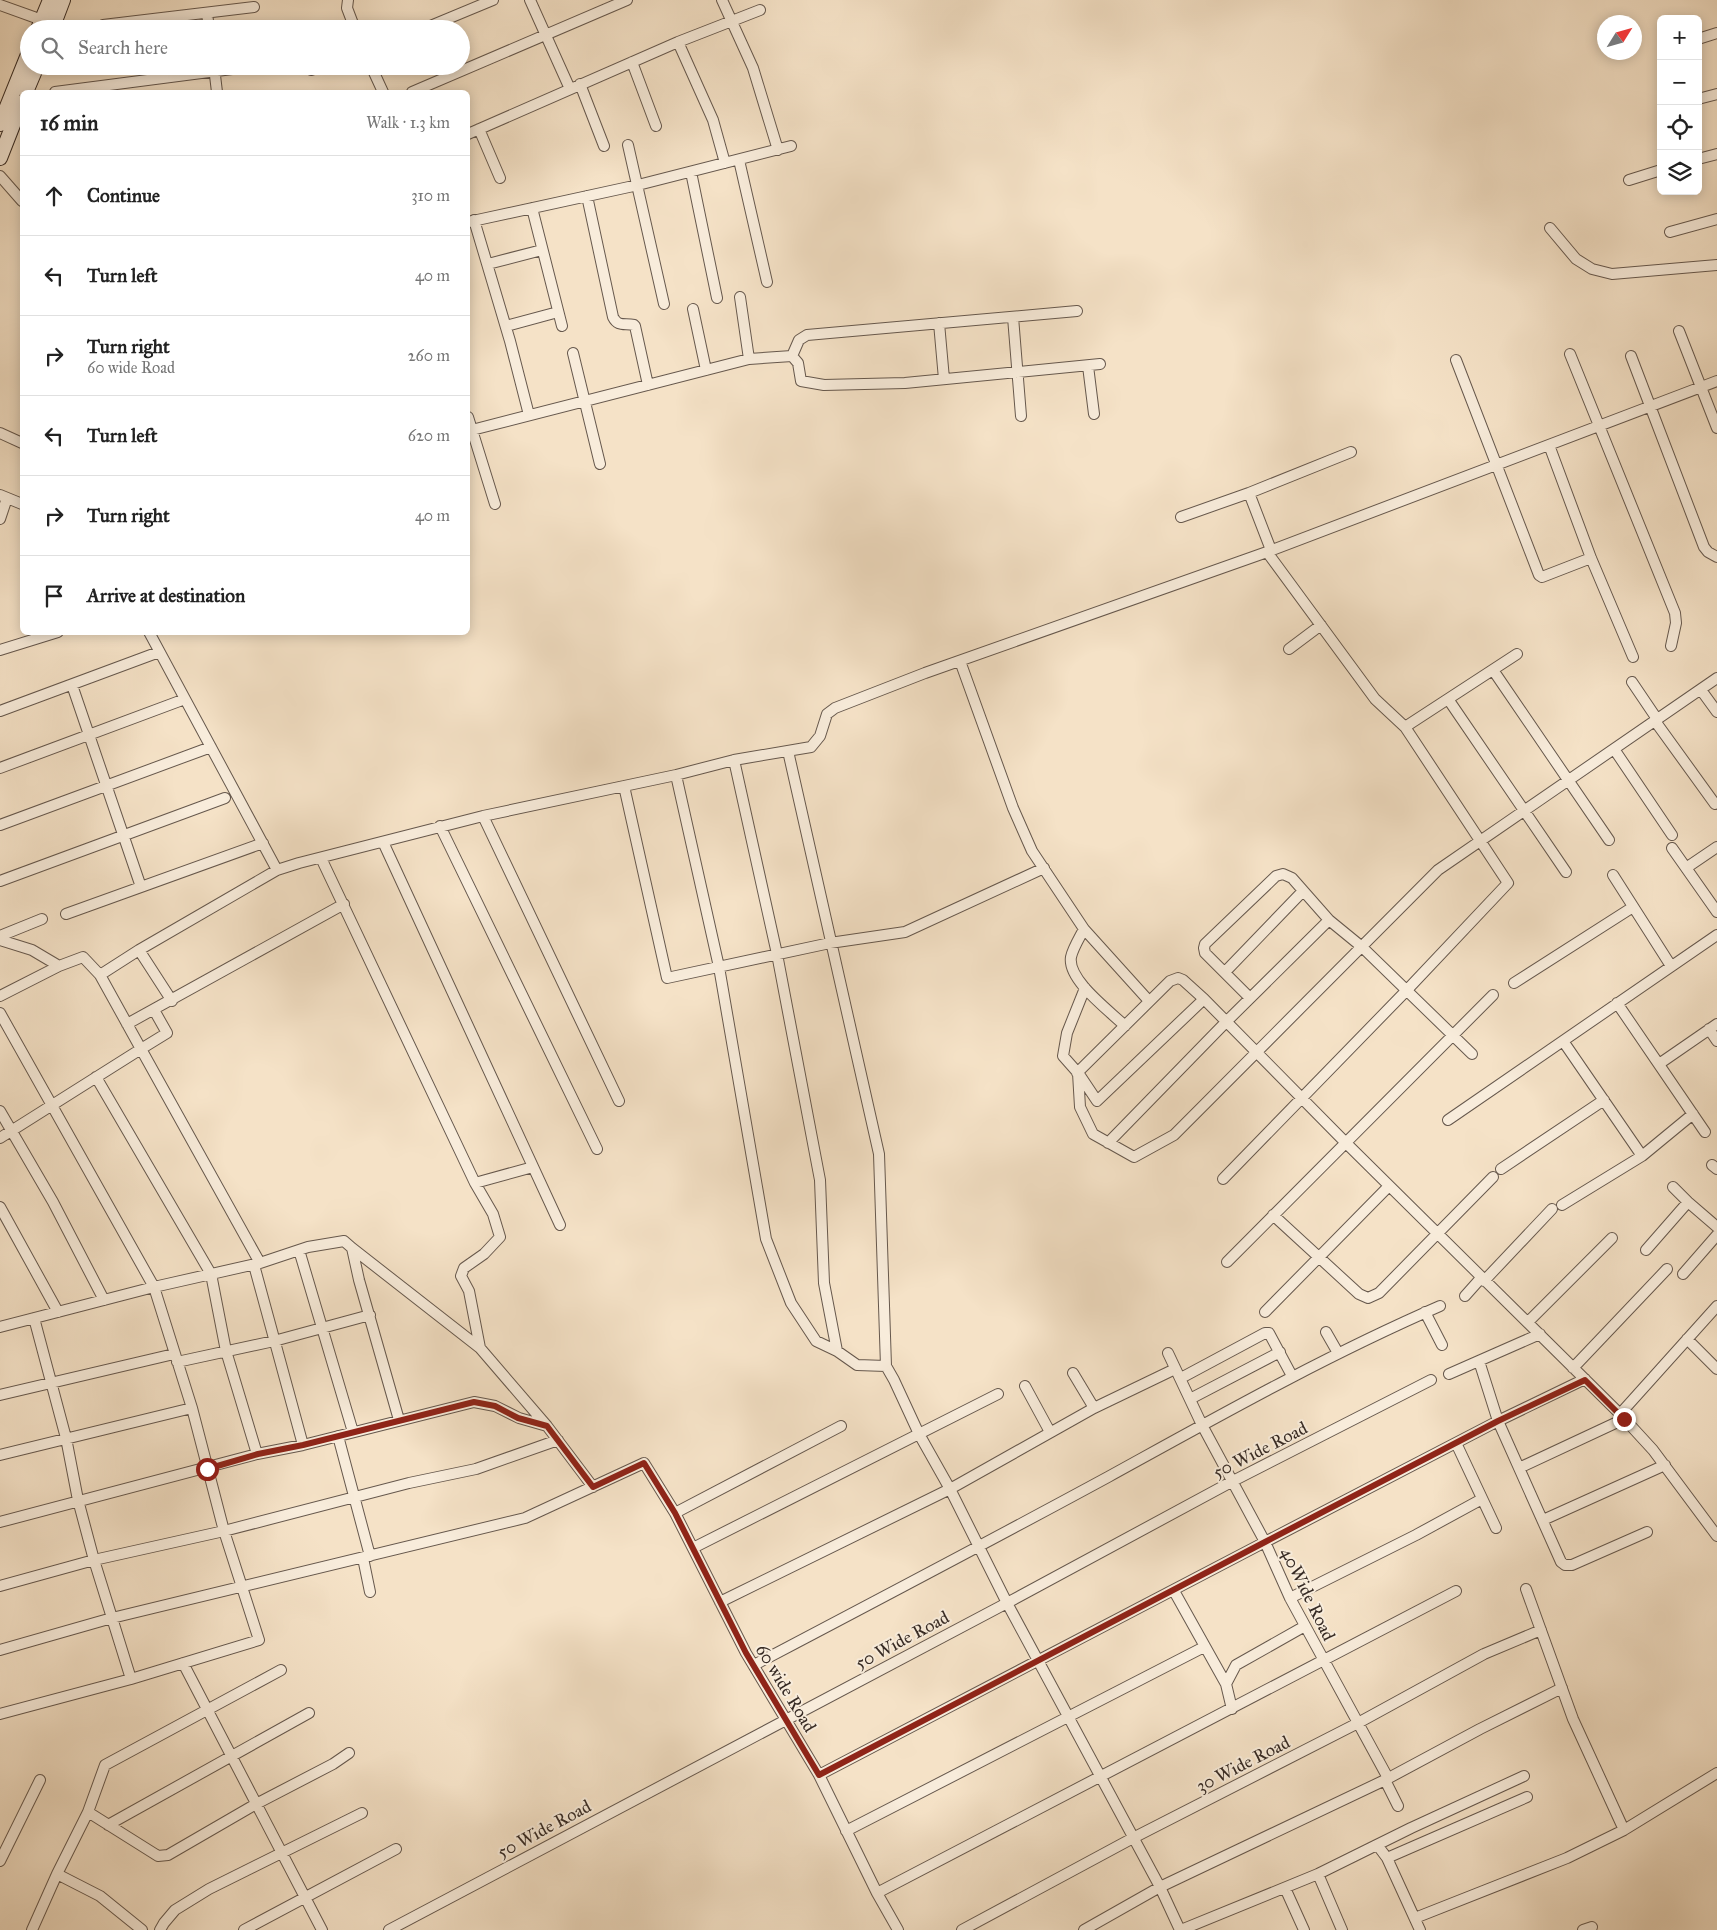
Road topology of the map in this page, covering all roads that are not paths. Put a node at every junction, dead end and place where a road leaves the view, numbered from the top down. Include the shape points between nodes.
1 (50, 0) edge
2 (63, 0) edge
3 (348, 0) edge
4 (493, 0) edge
5 (530, 0) edge
6 (627, 0) edge
7 (722, 0) edge
8 (0, 5) edge
9 (470, 5) edge
10 (254, 7) dead end
11 (760, 10) dead end
12 (207, 13) junction
13 (31, 20) edge
14 (45, 20) edge
15 (48, 20) edge
16 (146, 20) edge
17 (208, 20) edge
18 (352, 20) edge
19 (441, 20) edge
20 (732, 22) junction
21 (1717, 33) edge
22 (544, 35) junction
23 (1702, 38) edge
24 (678, 42) junction
25 (632, 62) junction
26 (470, 67) edge
27 (20, 74) edge
28 (33, 75) edge
29 (177, 75) edge
30 (216, 75) edge
31 (375, 75) edge
32 (451, 75) edge
33 (580, 84) junction
34 (570, 89) junction
35 (27, 90) edge
36 (82, 90) edge
37 (217, 90) edge
38 (382, 90) edge
39 (417, 90) edge
40 (1717, 94) edge
41 (1702, 98) edge
42 (20, 107) edge
43 (0, 124) edge
44 (656, 126) dead end
45 (479, 129) junction
46 (470, 133) edge
47 (628, 145) dead end
48 (604, 146) dead end
49 (792, 146) dead end
50 (778, 150) junction
51 (1717, 154) edge
52 (0, 158) edge
53 (1702, 159) edge
54 (739, 160) junction
55 (725, 163) junction
56 (1657, 171) edge
57 (691, 172) junction
58 (0, 176) edge
59 (500, 178) dead end
60 (1628, 180) dead end
61 (638, 185) junction
62 (587, 196) junction
63 (20, 199) edge
64 (532, 208) junction
65 (1717, 219) edge
66 (471, 221) edge
67 (1550, 228) dead end
68 (1670, 232) dead end
69 (542, 250) junction
70 (488, 264) junction
71 (1717, 265) edge
72 (767, 282) dead end
73 (740, 297) dead end
74 (717, 298) dead end
75 (664, 304) dead end
76 (693, 309) dead end
77 (558, 312) junction
78 (1077, 312) dead end
79 (1013, 317) junction
80 (939, 324) junction
81 (506, 326) junction
82 (562, 326) dead end
83 (1679, 331) dead end
84 (573, 353) dead end
85 (1570, 354) dead end
86 (792, 356) junction
87 (1631, 356) dead end
88 (749, 359) junction
89 (1456, 360) dead end
90 (1100, 364) dead end
91 (1088, 366) junction
92 (706, 370) junction
93 (1018, 372) junction
94 (944, 379) junction
95 (1717, 380) edge
96 (648, 385) junction
97 (1701, 387) junction
98 (585, 401) junction
99 (1651, 406) junction
100 (1094, 414) dead end
101 (529, 415) junction
102 (1021, 416) dead end
103 (1598, 426) junction
104 (1717, 428) edge
105 (470, 430) edge
106 (0, 433) edge
107 (470, 433) edge
108 (20, 442) edge
109 (1549, 445) junction
110 (1351, 452) dead end
111 (600, 464) dead end
112 (1496, 465) junction
113 (1249, 493) junction
114 (4, 496) edge
115 (20, 503) edge
116 (495, 504) dead end
117 (1181, 517) dead end
118 (0, 519) edge
119 (1269, 551) junction
120 (1717, 557) edge
121 (1591, 558) junction
122 (1321, 625) junction
123 (48, 635) edge
124 (150, 635) edge
125 (1671, 646) dead end
126 (1289, 649) dead end
127 (0, 650) edge
128 (159, 652) junction
129 (1517, 654) dead end
130 (1633, 657) dead end
131 (960, 661) junction
132 (1493, 670) junction
133 (1717, 678) edge
134 (1632, 682) dead end
135 (72, 685) junction
136 (1701, 690) junction
137 (185, 699) junction
138 (1448, 699) junction
139 (0, 711) edge
140 (1717, 712) edge
141 (1656, 720) junction
142 (1405, 727) junction
143 (89, 735) junction
144 (211, 747) junction
145 (1614, 749) junction
146 (788, 751) junction
147 (734, 760) junction
148 (0, 768) edge
149 (676, 775) junction
150 (1568, 780) junction
151 (106, 786) junction
152 (624, 786) junction
153 (225, 798) dead end
154 (1715, 804) dead end
155 (1524, 810) junction
156 (483, 816) junction
157 (0, 825) edge
158 (440, 826) junction
159 (123, 835) junction
160 (1672, 835) dead end
161 (1481, 840) junction
162 (1609, 840) dead end
163 (383, 842) junction
164 (263, 843) junction
165 (1717, 847) edge
166 (1672, 848) dead end
167 (321, 858) junction
168 (1044, 868) junction
169 (1686, 868) junction
170 (277, 870) junction
171 (1566, 872) dead end
172 (1613, 874) dead end
173 (0, 881) edge
174 (141, 887) junction
175 (1303, 891) junction
176 (344, 904) junction
177 (1634, 907) junction
178 (1717, 912) edge
179 (66, 914) dead end
180 (42, 919) dead end
181 (1329, 920) junction
182 (1084, 929) junction
183 (1717, 934) edge
184 (0, 936) edge
185 (0, 940) edge
186 (830, 943) junction
187 (1362, 947) junction
188 (140, 950) junction
189 (777, 954) junction
190 (59, 966) junction
191 (1671, 966) junction
192 (719, 967) junction
193 (1224, 972) junction
194 (100, 975) junction
195 (1514, 983) dead end
196 (1085, 988) junction
197 (1406, 991) junction
198 (1494, 995) dead end
199 (0, 996) edge
200 (1250, 998) junction
201 (1204, 999) junction
202 (172, 1001) junction
203 (1149, 1001) junction
204 (1618, 1003) junction
205 (154, 1010) junction
206 (0, 1013) edge
207 (1226, 1022) junction
208 (127, 1024) junction
209 (1124, 1026) junction
210 (1713, 1027) edge
211 (1454, 1036) junction
212 (1563, 1041) junction
213 (1717, 1041) edge
214 (141, 1049) junction
215 (1257, 1054) junction
216 (1472, 1054) dead end
217 (1659, 1064) junction
218 (1078, 1073) junction
219 (96, 1077) junction
220 (1302, 1099) junction
221 (1604, 1100) junction
222 (619, 1101) dead end
223 (52, 1105) junction
224 (0, 1111) edge
225 (1692, 1114) junction
226 (1448, 1120) dead end
227 (11, 1130) junction
228 (1705, 1132) dead end
229 (0, 1138) edge
230 (1345, 1142) junction
231 (1108, 1143) junction
232 (597, 1149) dead end
233 (1642, 1156) junction
234 (533, 1167) junction
235 (1501, 1169) dead end
236 (1493, 1177) dead end
237 (1223, 1179) dead end
238 (475, 1183) junction
239 (1389, 1186) junction
240 (1673, 1187) dead end
241 (1688, 1202) junction
242 (1562, 1204) dead end
243 (0, 1207) edge
244 (1552, 1209) dead end
245 (1274, 1215) junction
246 (560, 1225) dead end
247 (1717, 1227) edge
248 (1437, 1232) junction
249 (1717, 1235) edge
250 (1612, 1238) dead end
251 (352, 1248) junction
252 (299, 1250) junction
253 (1646, 1250) dead end
254 (1320, 1258) junction
255 (1227, 1262) dead end
256 (257, 1264) junction
257 (1667, 1270) dead end
258 (211, 1274) junction
259 (1683, 1274) dead end
260 (1483, 1280) junction
261 (154, 1287) junction
262 (1465, 1296) dead end
263 (104, 1300) junction
264 (1440, 1306) dead end
265 (1717, 1306) edge
266 (58, 1312) junction
267 (1265, 1312) dead end
268 (1425, 1312) junction
269 (370, 1315) junction
270 (34, 1318) junction
271 (1528, 1322) junction
272 (0, 1327) edge
273 (322, 1328) junction
274 (1326, 1332) dead end
275 (1540, 1334) junction
276 (1688, 1339) junction
277 (274, 1341) junction
278 (1442, 1345) dead end
279 (480, 1348) junction
280 (226, 1351) junction
281 (837, 1351) junction
282 (1280, 1352) junction
283 (1168, 1353) dead end
284 (1338, 1353) junction
285 (175, 1358) junction
286 (1479, 1362) junction
287 (886, 1366) junction
288 (1573, 1368) junction
289 (1175, 1369) junction
290 (1717, 1369) edge
291 (1073, 1374) dead end
292 (1449, 1374) dead end
293 (1292, 1376) junction
294 (1181, 1378) junction
295 (1431, 1380) dead end
296 (1585, 1380) junction
297 (52, 1382) junction
298 (1024, 1386) dead end
299 (998, 1394) dead end
300 (0, 1396) edge
301 (1190, 1399) junction
302 (192, 1408) junction
303 (1094, 1408) junction
304 (1622, 1417) junction
305 (399, 1420) junction
306 (1498, 1421) junction
307 (1202, 1425) junction
308 (547, 1426) junction
309 (841, 1426) dead end
310 (353, 1432) junction
311 (1050, 1432) junction
312 (919, 1434) junction
313 (338, 1436) junction
314 (66, 1438) junction
315 (558, 1440) junction
316 (1456, 1443) junction
317 (303, 1445) junction
318 (258, 1454) junction
319 (0, 1455) edge
320 (1665, 1465) junction
321 (1519, 1468) junction
322 (207, 1469) junction
323 (1233, 1482) junction
324 (593, 1487) junction
325 (950, 1489) junction
326 (355, 1496) junction
327 (1482, 1498) junction
328 (78, 1500) junction
329 (675, 1513) junction
330 (1543, 1520) junction
331 (0, 1522) edge
332 (1713, 1522) edge
333 (1496, 1528) dead end
334 (224, 1531) junction
335 (1647, 1532) dead end
336 (1717, 1536) edge
337 (1265, 1542) junction
338 (979, 1546) junction
339 (693, 1548) junction
340 (367, 1557) junction
341 (94, 1560) junction
342 (0, 1586) edge
343 (243, 1587) junction
344 (1526, 1589) dead end
345 (1174, 1590) junction
346 (1456, 1591) dead end
347 (370, 1592) dead end
348 (1290, 1598) junction
349 (720, 1602) junction
350 (1007, 1603) junction
351 (112, 1618) junction
352 (1305, 1626) junction
353 (1541, 1630) junction
354 (1204, 1647) junction
355 (0, 1650) edge
356 (1039, 1660) junction
357 (1323, 1661) junction
358 (183, 1663) junction
359 (754, 1665) junction
360 (281, 1670) dead end
361 (131, 1679) junction
362 (1226, 1684) junction
363 (1562, 1688) junction
364 (1232, 1709) junction
365 (207, 1711) junction
366 (0, 1713) edge
367 (309, 1713) dead end
368 (1069, 1716) junction
369 (787, 1720) junction
370 (1358, 1723) junction
371 (349, 1753) dead end
372 (232, 1757) junction
373 (1717, 1773) edge
374 (819, 1775) junction
375 (1100, 1776) junction
376 (1524, 1776) dead end
377 (1387, 1779) junction
378 (40, 1780) dead end
379 (1527, 1797) dead end
380 (256, 1804) junction
381 (1398, 1806) dead end
382 (88, 1812) junction
383 (362, 1812) dead end
384 (108, 1825) junction
385 (1624, 1830) junction
386 (846, 1831) junction
387 (1133, 1838) junction
388 (1378, 1846) junction
389 (396, 1849) dead end
390 (282, 1851) junction
391 (1387, 1858) junction
392 (0, 1861) edge
393 (57, 1874) junction
394 (1318, 1874) junction
395 (1160, 1888) junction
396 (1285, 1888) junction
397 (877, 1893) junction
398 (306, 1897) junction
399 (1415, 1918) junction
400 (1193, 1928) edge
401 (32, 1930) edge
402 (142, 1930) edge
403 (160, 1930) edge
404 (244, 1930) edge
405 (322, 1930) edge
406 (389, 1930) edge
407 (898, 1930) edge
408 (962, 1930) edge
409 (1084, 1930) edge
410 (1180, 1930) edge
411 (1304, 1930) edge
412 (1342, 1930) edge
413 (1420, 1930) edge

1 - 14 main road
2 - 15 main road
3 - 18 street
4 - 9 street
5 - 22 street
6 - 22 street
7 - 20 street
8 - 13 street
9 - 19 street
10 - 12 street
11 - 20 street
12 - 16 street
12 - 17 street
20 - 24 street
20 - 50 street via 753,68
21 - 23 street
22 - 26 street
22 - 34 street
24 - 25 street
24 - 55 street via 713,120
25 - 33 street
25 - 44 street
27 - 43 main road
28 - 35 main road
29 - 36 street
30 - 37 street
31 - 38 street
32 - 39 street
33 - 34 street
33 - 48 street
34 - 45 street
40 - 41 street
42 - 52 main road
45 - 46 street
45 - 59 street
47 - 61 street
49 - 50 street
50 - 54 street
51 - 53 street
54 - 55 street
54 - 72 street
55 - 57 street
56 - 60 street
57 - 61 street
57 - 74 street
58 - 63 street
61 - 62 street
61 - 75 street
62 - 64 street
62 - 96 street via 613,317 616,323 635,326
64 - 66 street
64 - 69 street
65 - 68 street
66 - 70 street
67 - 71 street via 1576,259 1592,269 1612,274
69 - 70 street
69 - 77 street
70 - 81 street
73 - 88 street
76 - 92 street
77 - 81 street
77 - 82 street
78 - 79 street
79 - 80 street
79 - 93 street
80 - 86 street via 807,335 799,340
80 - 94 street
81 - 101 street
83 - 97 street
84 - 98 street
85 - 103 street
86 - 88 street
86 - 94 street via 798,363 801,381 815,384
87 - 99 street
88 - 92 street
89 - 112 street
90 - 91 street
91 - 93 street
91 - 100 street
92 - 96 street
93 - 94 street
93 - 102 street
95 - 97 street
96 - 98 street
97 - 99 street
97 - 104 street
98 - 101 street
98 - 111 street
99 - 103 street
99 - 120 street via 1704,547
101 - 105 street
103 - 109 street
103 - 125 street via 1675,613
106 - 108 street
107 - 116 street
109 - 112 street
109 - 121 street
110 - 113 street
112 - 119 street
112 - 121 street via 1541,576
113 - 117 street
113 - 119 street
114 - 115 street
114 - 118 street
119 - 122 street
119 - 131 street
121 - 130 street
122 - 126 street
122 - 142 street via 1375,699
123 - 127 street
124 - 128 street
128 - 135 street
128 - 137 street
129 - 132 street
131 - 146 street via 835,708 827,714 820,736 811,747
131 - 168 street via 1013,808 1032,851
132 - 138 street
132 - 150 street
133 - 136 street
134 - 141 street
135 - 139 street
135 - 143 street
136 - 140 street
136 - 141 street
137 - 143 street
137 - 144 street
138 - 142 street
138 - 155 street
141 - 145 street
141 - 154 street
142 - 161 street
143 - 148 street
143 - 151 street
144 - 151 street
144 - 164 street
145 - 150 street
145 - 160 street
146 - 147 street
146 - 186 street
147 - 149 street
147 - 189 street
149 - 152 street
149 - 192 street
150 - 155 street
150 - 162 street
151 - 157 street
151 - 159 street
152 - 156 street
152 - 192 street via 667,978
153 - 159 street
155 - 161 street
155 - 171 street
156 - 158 street
156 - 222 street
158 - 163 street
158 - 232 street
159 - 173 street
159 - 174 street
161 - 187 street via 1438,870
161 - 197 street via 1508,883
163 - 167 street
163 - 234 street
164 - 170 street
164 - 174 street
165 - 169 street
166 - 169 street
167 - 170 street
167 - 176 street
168 - 182 street
168 - 186 street via 905,932
169 - 178 street
170 - 188 street
172 - 177 street
174 - 179 street
175 - 181 street
175 - 193 street
175 - 193 street via 1292,878 1282,874 1276,876 1205,944 1205,953
176 - 202 street
176 - 238 street
177 - 191 street
177 - 195 street
180 - 184 street
181 - 187 street
181 - 200 street
182 - 196 street via 1071,958 1078,981
182 - 203 street
183 - 191 street
185 - 190 street via 32,950
186 - 189 street
186 - 287 street via 879,1154
187 - 197 street
187 - 215 street
188 - 194 street
188 - 202 street
189 - 192 street
189 - 281 street via 820,1180 824,1283
190 - 194 street via 83,957
190 - 199 street
191 - 204 street
192 - 281 street via 766,1239 791,1303 816,1341
193 - 200 street
194 - 208 street
196 - 209 street
196 - 218 street via 1067,1033 1063,1056
197 - 211 street
197 - 220 street
198 - 211 street
200 - 207 street
201 - 203 street via 1178,978 1170,981
201 - 207 street
201 - 218 street via 1097,1102
202 - 205 street
203 - 209 street
204 - 212 street
204 - 217 street
205 - 208 street
205 - 214 street via 168,1033
206 - 223 street
207 - 215 street
207 - 231 street
208 - 214 street
209 - 218 street
210 - 213 street
210 - 217 street
211 - 216 street
211 - 230 street
212 - 221 street
212 - 226 street
214 - 219 street
214 - 256 street
215 - 220 street
215 - 231 street via 1174,1135 1134,1157
217 - 225 street
218 - 231 street via 1080,1107 1094,1134
219 - 223 street
219 - 258 street
220 - 230 street
220 - 237 street
221 - 233 street
221 - 235 street
223 - 227 street
223 - 261 street
224 - 227 street
225 - 228 street
225 - 233 street
227 - 229 street
227 - 263 street
230 - 239 street
230 - 245 street
233 - 242 street
234 - 238 street
234 - 246 street
236 - 248 street
238 - 279 street via 493,1214 500,1237 464,1268 462,1276 469,1291
239 - 248 street
239 - 254 street
240 - 241 street
241 - 247 street
241 - 253 street
243 - 266 street
244 - 260 street
245 - 254 street
245 - 255 street
248 - 254 street via 1379,1293 1368,1298 1359,1294
248 - 260 street
249 - 259 street
250 - 271 street
251 - 252 street via 344,1241
251 - 269 street
251 - 279 street
252 - 256 street
252 - 273 street
254 - 267 street
256 - 258 street
256 - 277 street
257 - 288 street
258 - 261 street
258 - 280 street
260 - 262 street
260 - 271 street
261 - 263 street
261 - 285 street
263 - 266 street
264 - 268 street
265 - 276 street
266 - 270 street
268 - 278 street
268 - 284 street
269 - 273 street
269 - 305 street
270 - 272 street
270 - 297 street
271 - 275 street
273 - 277 street
273 - 310 street
274 - 284 street
275 - 286 street
275 - 288 street
276 - 290 street
276 - 304 street
277 - 280 street
277 - 317 street
279 - 308 street
280 - 285 street
280 - 318 street
281 - 287 street via 856,1365
282 - 293 street
282 - 294 street via 1269,1333 1265,1332
282 - 301 street
283 - 289 street, 40Wide Road
284 - 293 street
285 - 297 street
285 - 302 street
286 - 292 street
286 - 306 street
287 - 312 street
288 - 296 street
289 - 294 street, 40Wide Road
289 - 303 street
291 - 303 street
293 - 307 street
294 - 301 street, 40Wide Road
295 - 323 street, 50 Wide Road
296 - 304 street
296 - 306 street
297 - 300 street
297 - 314 street
298 - 311 street
299 - 312 street
301 - 307 street, 40Wide Road
302 - 314 street
302 - 322 street
303 - 311 street
304 - 320 street
304 - 321 street
305 - 308 street via 474,1402 495,1406 518,1418
305 - 310 street
306 - 316 street
306 - 321 street
307 - 323 street, 40Wide Road
307 - 338 street
308 - 315 street
309 - 329 street
310 - 313 street
311 - 325 street
312 - 325 street
312 - 339 street
313 - 317 street
313 - 326 street
314 - 319 street
314 - 328 street
315 - 324 street
315 - 326 street via 476,1469
316 - 327 street
316 - 337 street
317 - 318 street
318 - 322 street
320 - 330 street
320 - 332 street
321 - 330 street
322 - 328 street
322 - 334 street
323 - 337 street, 40Wide Road
323 - 350 street, 50 Wide Road
324 - 329 street, 60 wide Road via 644,1463
324 - 340 street via 525,1518
325 - 338 street
325 - 349 street
326 - 334 street
326 - 340 street
327 - 333 street
327 - 348 street
328 - 331 street
328 - 341 street
329 - 339 street, 60 wide Road
330 - 335 street via 1565,1565 1572,1565
332 - 336 street
334 - 341 street
334 - 343 street
337 - 345 street
337 - 348 street, 40Wide Road
338 - 350 street
338 - 359 street
339 - 349 street, 60 wide Road
340 - 343 street
340 - 347 street
341 - 342 street
341 - 351 street
343 - 351 street
343 - 358 street via 260,1640
344 - 353 street
345 - 354 street
345 - 356 street
346 - 357 street
348 - 352 street, 40Wide Road
349 - 359 street, 60 wide Road
350 - 356 street
350 - 369 street, 50 Wide Road
351 - 355 street
351 - 361 street
352 - 357 street, 40Wide Road
352 - 362 street via 1236,1664
353 - 363 street
353 - 370 street, 30 Wide Road via 1484,1654
354 - 362 street
354 - 368 street
356 - 368 street
356 - 374 street
357 - 364 street
357 - 370 street, 40Wide Road
358 - 361 street
358 - 365 street
359 - 369 street, 60 wide Road
360 - 365 street
361 - 366 street
362 - 364 street
363 - 377 street
363 - 385 street
364 - 375 street
365 - 372 street
365 - 382 street via 105,1764
367 - 372 street
368 - 375 street
368 - 386 street
369 - 374 street, 60 wide Road
369 - 406 street, 50 Wide Road
370 - 377 street, 40Wide Road
370 - 387 street, 30 Wide Road
371 - 380 street
372 - 380 street
372 - 384 street
373 - 385 street
374 - 386 street, 60 wide Road
375 - 387 street
375 - 397 street
376 - 388 street
377 - 381 street, 40Wide Road
377 - 395 street
378 - 392 street
379 - 391 street
380 - 384 street via 163,1856
380 - 390 street
382 - 384 street
382 - 393 street
383 - 390 street
385 - 399 street via 1567,1858
386 - 397 street, 60 wide Road
387 - 395 street
387 - 408 street, 30 Wide Road
388 - 391 street
388 - 394 street
389 - 398 street
390 - 398 street
390 - 403 street via 176,1910
391 - 399 street
393 - 401 street
393 - 402 street via 100,1896
394 - 396 street
394 - 412 street
395 - 409 street
395 - 410 street
396 - 400 street
396 - 411 street
397 - 407 street, 60 wide Road
398 - 404 street
398 - 405 street
399 - 413 street
400 - 410 street

